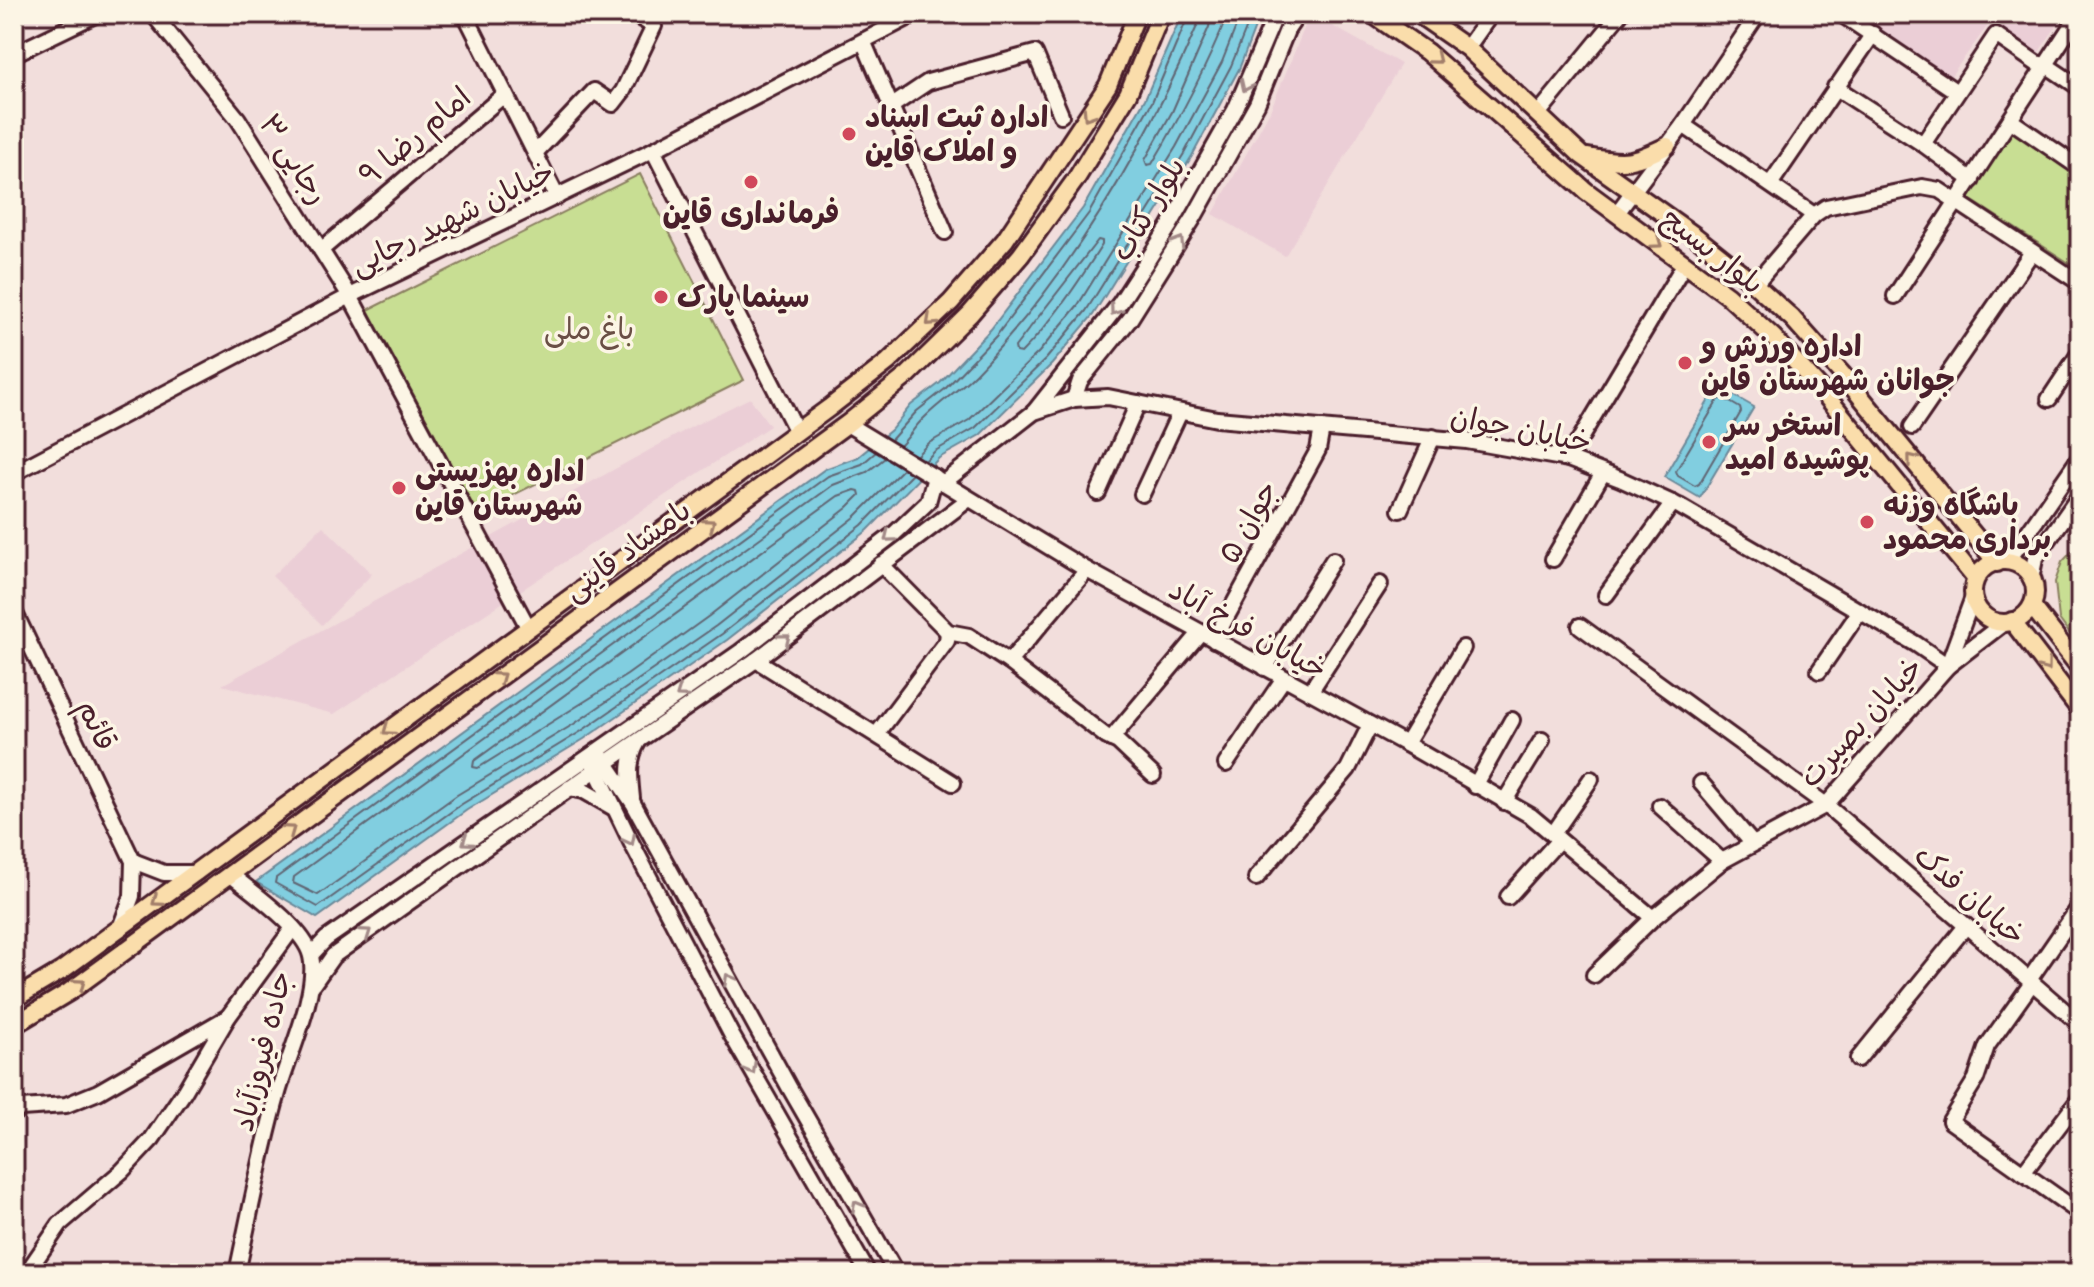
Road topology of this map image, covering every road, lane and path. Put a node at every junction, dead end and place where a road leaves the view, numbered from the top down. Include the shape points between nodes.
1 (97, 14) edge
2 (153, 14) edge
3 (465, 14) edge
4 (633, 14) edge
5 (915, 14) edge
6 (1137, 14) edge
7 (1161, 14) edge
8 (1298, 14) edge
9 (1372, 14) edge
10 (1418, 14) edge
11 (1491, 14) edge
12 (1620, 14) edge
13 (1758, 14) edge
14 (1841, 14) edge
15 (2079, 14) edge
16 (1274, 18) edge
17 (1287, 30) junction
18 (1873, 34) junction
19 (864, 43) junction
20 (1126, 47) junction
21 (1467, 48) junction
22 (14, 54) edge
23 (1144, 56) junction
24 (2046, 65) junction
25 (1835, 87) junction
26 (2080, 88) edge
27 (1957, 92) junction
28 (505, 94) junction
29 (892, 106) junction
30 (1538, 114) junction
31 (1061, 115) dead end
32 (2010, 120) junction
33 (1683, 125) junction
34 (1923, 144) junction
35 (1667, 146) junction
36 (653, 150) junction
37 (535, 153) junction
38 (1581, 155) junction
39 (2080, 168) edge
40 (1972, 180) junction
41 (1771, 183) junction
42 (1632, 193) junction
43 (557, 197) junction
44 (1959, 202) junction
45 (1617, 213) junction
46 (1814, 215) junction
47 (945, 232) dead end
48 (321, 250) junction
49 (2032, 252) junction
50 (1685, 263) junction
51 (2080, 283) edge
52 (1755, 284) junction
53 (350, 296) junction
54 (1895, 296) dead end
55 (2080, 352) edge
56 (1074, 399) junction
57 (2049, 399) dead end
58 (1138, 403) junction
59 (1034, 412) junction
60 (1180, 412) junction
61 (847, 424) junction
62 (1912, 427) dead end
63 (1322, 428) junction
64 (797, 432) junction
65 (1433, 437) junction
66 (2080, 457) edge
67 (1568, 459) junction
68 (14, 473) edge
69 (1603, 473) junction
70 (939, 480) junction
71 (1098, 493) dead end
72 (1142, 494) dead end
73 (2080, 495) edge
74 (969, 499) junction
75 (1673, 503) junction
76 (1400, 510) dead end
77 (1553, 559) dead end
78 (1333, 560) dead end
79 (2002, 562) junction
80 (881, 564) junction
81 (1087, 570) junction
82 (1975, 578) junction
83 (2031, 579) junction
84 (1380, 584) dead end
85 (1606, 595) dead end
86 (1973, 597) junction
87 (2032, 606) junction
88 (14, 611) edge
89 (1860, 611) junction
90 (2008, 622) junction
91 (1580, 626) dead end
92 (528, 627) junction
93 (948, 632) junction
94 (1200, 633) junction
95 (1214, 640) junction
96 (1463, 648) dead end
97 (756, 660) junction
98 (1009, 662) junction
99 (1948, 666) junction
100 (1265, 668) junction
101 (2080, 668) edge
102 (1819, 671) dead end
103 (1284, 678) junction
104 (1310, 692) junction
105 (423, 705) junction
106 (2080, 710) edge
107 (1512, 720) dead end
108 (437, 722) junction
109 (1370, 725) junction
110 (877, 734) junction
111 (1111, 739) junction
112 (1542, 740) dead end
113 (638, 742) junction
114 (1406, 744) junction
115 (598, 760) junction
116 (1226, 764) dead end
117 (1153, 775) dead end
118 (1591, 779) dead end
119 (953, 783) dead end
120 (1701, 783) dead end
121 (1475, 786) junction
122 (569, 788) junction
123 (1504, 802) junction
124 (633, 803) junction
125 (1826, 805) junction
126 (1660, 806) dead end
127 (614, 808) junction
128 (1556, 837) junction
129 (1752, 843) junction
130 (133, 861) junction
131 (1722, 861) junction
132 (196, 873) junction
133 (230, 874) junction
134 (1256, 878) dead end
135 (1508, 897) dead end
136 (2080, 906) edge
137 (1653, 918) junction
138 (1966, 926) junction
139 (120, 928) junction
140 (293, 928) junction
141 (311, 955) junction
142 (1594, 975) dead end
143 (2031, 981) junction
144 (311, 987) junction
145 (14, 999) edge
146 (228, 1017) junction
147 (2080, 1024) edge
148 (14, 1025) edge
149 (1858, 1059) dead end
150 (2080, 1098) edge
151 (14, 1113) edge
152 (2023, 1173) junction
153 (2080, 1213) edge
154 (31, 1273) edge
155 (237, 1273) edge
156 (868, 1273) edge
157 (896, 1273) edge

1 - 22 street
2 - 48 street, رجایی ۳ via 238,119
3 - 28 street
4 - 37 street via 654,26 623,91 613,104 594,91
5 - 19 street, خیابان شهید رجایی
6 - 20 main road, بامشاد قاینی
7 - 23 main road, بامشاد قاینی
8 - 17 street, بلوار کتاب
9 -> 45 main road, بلوار بسیج via 1446,67
10 - 21 main road, بلوار بسیج
11 - 21 street
12 - 30 street
13 - 33 street
14 - 18 street
15 - 24 street
16 - 17 street
16 -> 59 street, بلوار کتاب via 1235,110 1169,227 1120,303
56 -> 17 street, بلوار کتاب via 1080,381 1130,319 1193,219 1257,104
18 - 25 street
18 - 27 street
19 - 29 street
19 - 36 street, خیابان شهید رجایی
20 - 23 main road
20 -> 64 main road, بامشاد قاینی via 1108,85 1005,240 888,362
21 - 30 main road, بلوار بسیج
23 - 61 main road, بامشاد قاینی via 1128,94 1076,179 1021,255 908,375
24 - 26 street
24 - 27 street via 1996,35
24 - 32 street
25 - 34 street
25 - 41 street
27 - 34 street
28 - 37 street
28 - 48 street, امام رضا ۹
29 - 31 street via 928,82 1035,53
29 - 47 street
30 - 38 main road, بلوار بسیج
32 - 39 street
32 - 40 street
33 - 35 street
33 - 41 street
34 - 40 street
35 - 38 main road via 1619,163
35 - 42 street
36 - 43 street, خیابان شهید رجایی
36 - 64 street
37 - 43 street
38 - 42 main road, بلوار بسیج
40 - 44 street
41 - 46 street
42 - 45 street
42 - 52 main road, بلوار بسیج
43 - 53 street, خیابان شهید رجایی
44 - 46 street via 1922,187 1839,202
44 - 49 street
44 - 54 street
45 -> 50 main road, بلوار بسیج
46 - 52 street
48 - 53 street, رجایی ۳
49 - 51 street
49 - 62 street
50 - 67 street
50 - 82 main road, بلوار بسیج via 1773,337
79 -> 52 main road, بلوار بسیج via 1842,374
53 - 68 street, خیابان شهید رجایی
53 - 92 street, رجایی ۳
55 - 57 street
56 - 58 street, خیابان جوان via 1108,397
56 - 59 street, خیابان جوان
58 - 60 street, خیابان جوان
58 - 71 street
59 - 70 street
60 - 63 street, خیابان جوان
60 - 72 street
61 - 70 street, خیابان فرخ آباد
108 -> 61 main road, بامشاد قاینی
63 - 65 street, خیابان جوان
63 - 95 street, جوان ۵ via 1318,450
64 - 92 main road, بامشاد قاینی
65 - 67 street, خیابان جوان
65 - 76 street
66 - 79 street
67 - 69 street, خیابان جوان
69 - 75 street, خیابان جوان
69 - 77 street
70 - 74 street, خیابان فرخ آباد
70 -> 115 street via 928,502 894,534
73 - 83 street via 2035,559
74 - 80 street
74 - 81 street, خیابان فرخ آباد
75 - 85 street
75 - 89 street, خیابان جوان
78 - 100 street
79 - 82 main road via 1989,564
79 - 83 main road via 2026,569
80 - 93 street
97 -> 80 street
81 - 94 street, خیابان فرخ آباد
81 - 98 street
82 - 86 main road
83 - 87 main road
84 - 104 street
86 - 90 main road via 1982,615
86 - 99 street
87 - 90 main road via 2019,620
87 - 101 main road
88 - 130 street, قائم
89 - 99 street, خیابان جوان
89 - 102 street
90 - 99 street
90 -> 106 main road
91 - 125 street, خیابان فدک
92 - 105 main road, بامشاد قاینی
93 - 98 street via 969,636
93 - 110 street via 947,641
94 - 95 street, خیابان فرخ آباد
94 - 111 street
95 - 100 street, خیابان فرخ آباد
96 - 114 street
97 - 110 street
97 - 113 street
98 - 111 street
99 - 125 street, خیابان بصیرت
100 - 103 street, خیابان فرخ آباد
103 - 104 street, خیابان فرخ آباد
103 - 116 street
104 - 109 street, خیابان فرخ آباد
105 - 108 main road
105 -> 132 main road, بامشاد قاینی
107 - 121 street
133 -> 108 main road, بامشاد قاینی
109 - 114 street, خیابان فرخ آباد
109 - 134 street via 1348,769
110 - 119 street
111 - 117 street
112 - 123 street
113 - 115 street
113 - 124 street via 629,770
114 - 121 street, خیابان فرخ آباد
115 - 122 street
115 - 124 street
115 - 127 street
115 -> 141 street via 326,939
118 - 128 street
120 - 129 street
121 - 123 street, خیابان فرخ آباد
122 - 127 street
144 -> 122 street via 333,956
123 - 128 street, خیابان فرخ آباد
157 -> 124 street
125 - 129 street, خیابان بصیرت
125 - 138 street, خیابان فدک
126 - 131 street
127 -> 156 street via 731,1034
128 - 135 street
128 - 137 street, خیابان فرخ آباد
129 - 131 street, خیابان بصیرت
130 - 132 street via 164,873
130 - 139 street, قائم via 132,896
131 - 137 street, خیابان بصیرت
132 -> 139 main road, بامشاد قاینی
133 - 140 street, جاده فیروزآباد
148 -> 133 main road, بامشاد قاینی via 69,992
136 - 143 street
137 - 142 street, خیابان بصیرت
138 - 143 street, خیابان فدک
138 - 149 street
139 - 145 main road, بامشاد قاینی
140 - 141 street, جاده فیروزآباد
140 - 146 street
141 - 144 street, جاده فیروزآباد
143 - 147 street, خیابان فدک
143 - 152 street via 1987,1046 1976,1079 1950,1121
144 - 155 street, جاده فیروزآباد via 277,1095
146 - 151 street via 98,1092 66,1105
146 - 154 street via 152,1139 60,1224
150 - 152 street
152 - 153 street

